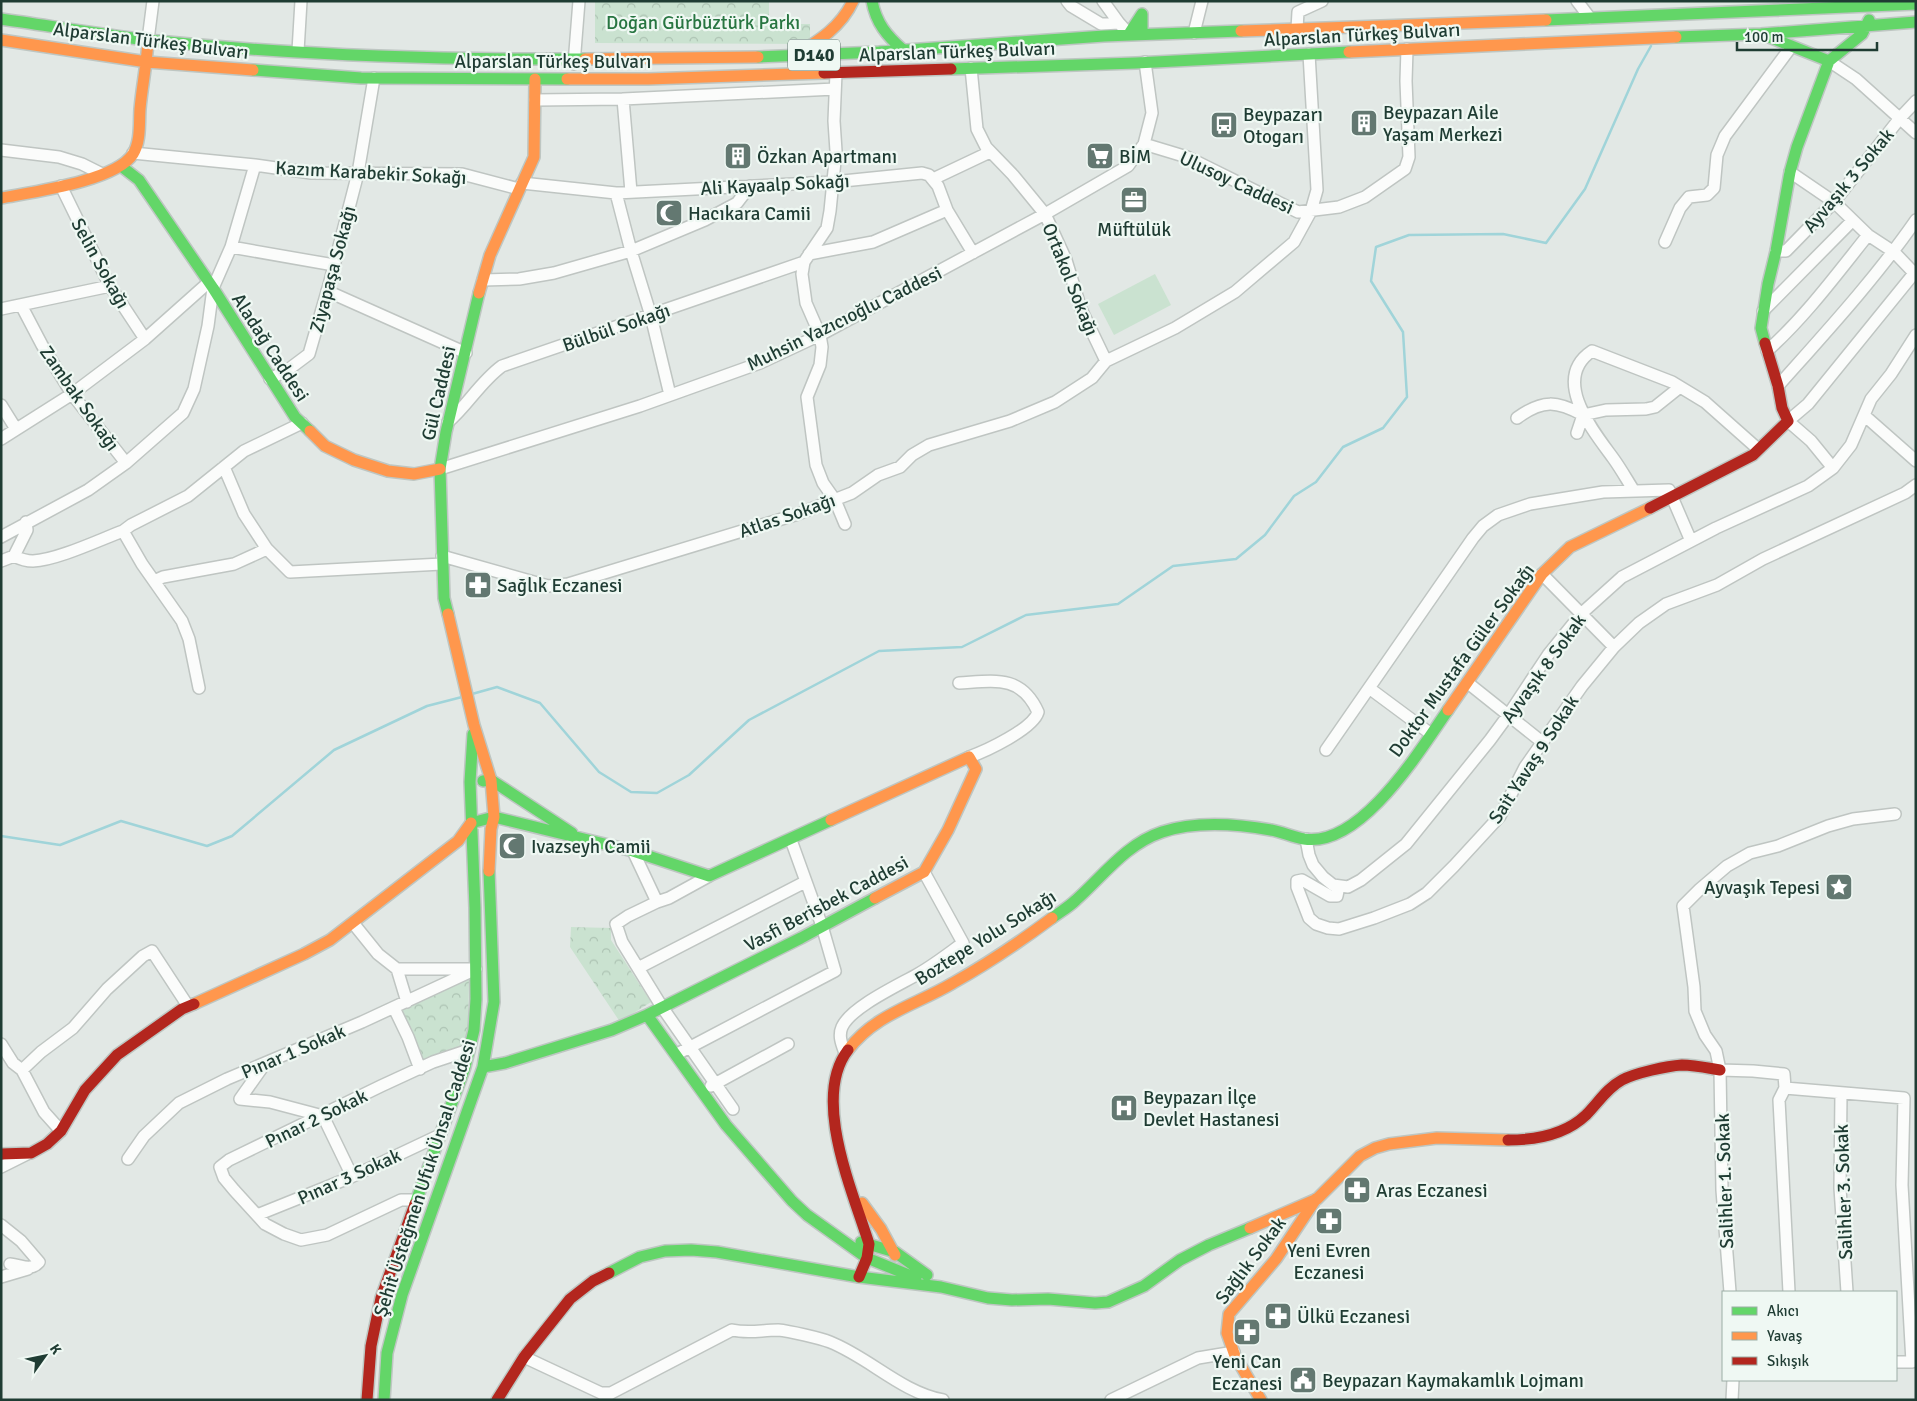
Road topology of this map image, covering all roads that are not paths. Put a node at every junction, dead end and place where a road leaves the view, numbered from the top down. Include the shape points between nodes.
1 (153, 1) edge
2 (301, 1) edge
3 (579, 1) edge
4 (852, 1) edge
5 (872, 1) edge
6 (1067, 1) edge
7 (1103, 1) edge
8 (1202, 1) edge
9 (1322, 1) edge
10 (1577, 1) edge
11 (1145, 2) edge
12 (1875, 3) edge
13 (1854, 4) edge
14 (1916, 4) edge
15 (1142, 14) junction
16 (1, 18) edge
17 (1590, 18) junction
18 (1916, 22) edge
19 (1119, 23) junction
20 (1866, 25) junction
21 (1297, 29) junction
22 (1142, 33) junction
23 (1194, 33) junction
24 (1130, 34) junction
25 (1761, 34) junction
26 (1, 40) edge
27 (148, 40) junction
28 (1791, 46) junction
29 (1407, 49) junction
30 (904, 50) junction
31 (298, 51) junction
32 (1309, 54) junction
33 (795, 55) junction
34 (574, 59) junction
35 (1829, 60) junction
36 (147, 62) junction
37 (1145, 62) junction
38 (1131, 63) junction
39 (971, 68) junction
40 (836, 73) junction
41 (374, 78) junction
42 (535, 79) junction
43 (573, 79) junction
44 (835, 89) junction
45 (623, 99) junction
46 (535, 100) junction
47 (1916, 101) edge
48 (1900, 118) junction
49 (1916, 133) edge
50 (1144, 144) junction
51 (1, 150) edge
52 (990, 152) junction
53 (133, 154) junction
54 (255, 165) junction
55 (121, 166) junction
56 (1790, 172) junction
57 (358, 173) junction
58 (102, 174) junction
59 (933, 179) junction
60 (833, 182) junction
61 (61, 186) junction
62 (520, 186) junction
63 (750, 186) junction
64 (631, 192) junction
65 (616, 193) junction
66 (1, 198) edge
67 (1834, 202) junction
68 (947, 210) junction
69 (1312, 211) junction
70 (1045, 214) junction
71 (1916, 220) edge
72 (1852, 221) junction
73 (1868, 235) junction
74 (1665, 242) dead end
75 (231, 247) junction
76 (631, 251) junction
77 (1776, 251) junction
78 (1894, 252) junction
79 (973, 253) junction
80 (807, 258) junction
81 (334, 265) junction
82 (1915, 272) edge
83 (483, 280) junction
84 (211, 285) junction
85 (110, 286) junction
86 (327, 291) junction
87 (21, 305) junction
88 (1, 309) edge
89 (1763, 311) junction
90 (651, 316) junction
91 (820, 335) junction
92 (1916, 335) edge
93 (145, 339) junction
94 (1767, 351) junction
95 (466, 353) junction
96 (1106, 361) junction
97 (270, 379) junction
98 (1778, 386) junction
99 (1680, 387) junction
100 (72, 394) junction
101 (670, 395) junction
102 (1, 405) edge
103 (1583, 415) junction
104 (1865, 416) junction
105 (1517, 418) dead end
106 (1788, 421) junction
107 (448, 422) junction
108 (302, 423) junction
109 (16, 429) junction
110 (1577, 433) dead end
111 (1, 439) edge
112 (1758, 449) junction
113 (1916, 461) edge
114 (126, 463) junction
115 (224, 467) junction
116 (1833, 468) junction
117 (440, 469) junction
118 (1916, 484) edge
119 (1634, 491) junction
120 (1673, 497) junction
121 (835, 500) junction
122 (26, 522) junction
123 (845, 524) dead end
124 (123, 531) junction
125 (1, 537) edge
126 (1691, 541) junction
127 (267, 548) junction
128 (14, 556) junction
129 (1, 560) edge
130 (442, 560) junction
131 (1542, 574) junction
132 (154, 581) junction
133 (1582, 613) junction
134 (1614, 647) junction
135 (959, 683) dead end
136 (1468, 683) junction
137 (199, 688) dead end
138 (1369, 688) junction
139 (1509, 714) junction
140 (474, 724) junction
141 (1431, 734) junction
142 (1542, 742) junction
143 (1326, 750) dead end
144 (969, 757) junction
145 (491, 780) junction
146 (470, 782) junction
147 (1895, 814) dead end
148 (494, 817) junction
149 (471, 823) junction
150 (578, 836) junction
151 (1306, 839) junction
152 (791, 840) junction
153 (633, 851) junction
154 (924, 872) junction
155 (708, 876) junction
156 (805, 882) junction
157 (1339, 886) junction
158 (657, 902) junction
159 (353, 923) junction
160 (822, 926) junction
161 (638, 968) junction
162 (398, 969) junction
163 (476, 969) junction
164 (407, 1002) junction
165 (188, 1006) junction
166 (662, 1007) junction
167 (394, 1008) junction
168 (648, 1015) junction
169 (1, 1044) edge
170 (488, 1044) junction
171 (788, 1044) dead end
172 (690, 1047) junction
173 (469, 1050) junction
174 (845, 1053) junction
175 (677, 1054) junction
176 (265, 1064) junction
177 (483, 1065) junction
178 (420, 1069) junction
179 (22, 1070) junction
180 (1720, 1070) junction
181 (716, 1084) junction
182 (1785, 1088) junction
183 (702, 1090) junction
184 (1841, 1093) junction
185 (733, 1109) dead end
186 (323, 1116) junction
187 (60, 1131) junction
188 (440, 1135) junction
189 (31, 1153) junction
190 (1, 1154) edge
191 (128, 1159) dead end
192 (1, 1167) edge
193 (352, 1176) junction
194 (853, 1190) junction
195 (1317, 1199) junction
196 (416, 1200) junction
197 (257, 1215) junction
198 (1, 1226) edge
199 (825, 1229) junction
200 (870, 1244) junction
201 (895, 1252) junction
202 (867, 1258) junction
203 (10, 1264) dead end
204 (28, 1269) junction
205 (892, 1269) junction
206 (1, 1277) edge
207 (859, 1277) junction
208 (941, 1287) junction
209 (1730, 1291) edge
210 (1789, 1291) edge
211 (1847, 1291) edge
212 (964, 1293) junction
213 (1234, 1352) junction
214 (524, 1357) junction
215 (1897, 1362) edge
216 (1734, 1381) edge
217 (367, 1400) edge
218 (384, 1400) edge
219 (497, 1400) edge
220 (943, 1400) edge
221 (1111, 1400) edge
222 (1261, 1400) edge
223 (1732, 1400) edge

1 - 27 street
2 - 31 street
3 - 34 street
4 - 33 main road via 840,23
5 - 30 main road via 873,15 884,33
6 - 19 street via 1101,24
7 - 19 street
8 - 23 street
9 - 21 street via 1298,12
10 - 17 street
11 - 15 main road
12 - 13 main road, Alparslan Türkeş Bulvarı / D140
12 - 14 main road, Alparslan Türkeş Bulvarı / D140
12 - 20 main road
13 - 17 main road, Alparslan Türkeş Bulvarı / D140
13 - 20 main road
15 - 22 main road
15 - 24 main road
16 - 27 main road, Alparslan Türkeş Bulvarı / D140
17 - 21 main road, Alparslan Türkeş Bulvarı / D140
18 - 20 main road, Alparslan Türkeş Bulvarı / D140
19 - 24 street
20 - 25 main road, Alparslan Türkeş Bulvarı / D140
20 - 35 main road via 1862,34
21 - 23 main road, Alparslan Türkeş Bulvarı / D140
22 - 23 main road, Alparslan Türkeş Bulvarı / D140
22 - 24 main road, Alparslan Türkeş Bulvarı / D140
22 - 37 main road via 1149,38 1152,48 1150,58
24 - 30 main road, Alparslan Türkeş Bulvarı / D140
24 - 38 main road via 1122,40 1120,50 1124,59
25 - 28 main road
25 - 29 main road, Alparslan Türkeş Bulvarı / D140
26 - 36 main road, Alparslan Türkeş Bulvarı / D140
27 - 31 main road, Alparslan Türkeş Bulvarı / D140
27 - 36 main road
28 - 35 main road
28 - 74 street via 1726,136 1717,155 1714,188 1707,195 1689,197 1680,208
29 - 32 main road, Alparslan Türkeş Bulvarı / D140
29 - 69 street via 1410,157 1405,169 1365,197 1339,207
30 - 33 main road, Alparslan Türkeş Bulvarı / D140
31 - 34 main road, Alparslan Türkeş Bulvarı / D140 via 355,56
32 - 37 main road, Alparslan Türkeş Bulvarı / D140
32 - 69 street via 1317,190
33 - 34 main road, Alparslan Türkeş Bulvarı / D140
34 - 43 street
35 - 48 street
35 - 56 main road
36 - 41 main road, Alparslan Türkeş Bulvarı / D140
36 - 53 main road
37 - 38 main road, Alparslan Türkeş Bulvarı / D140
37 - 50 street, Muhsin Yazıcıoğlu Caddesi via 1152,113
38 - 39 main road, Alparslan Türkeş Bulvarı / D140
39 - 40 main road, Alparslan Türkeş Bulvarı / D140
39 - 52 street, Ortakol Sokağı via 977,129
40 - 43 main road, Alparslan Türkeş Bulvarı / D140
40 - 44 street
41 - 42 main road, Alparslan Türkeş Bulvarı / D140
41 - 57 street, Ziyapaşa Sokağı
42 - 43 main road, Alparslan Türkeş Bulvarı / D140
42 - 46 main road, Gül Caddesi
44 - 45 street
44 - 60 street
45 - 46 street
45 - 64 street
46 - 62 main road, Gül Caddesi via 534,157
47 - 48 street, Ayvaşık 3 Sokak
48 - 49 street
48 - 67 street, Ayvaşık 3 Sokak
50 - 69 street, Ulusoy Caddesi via 1187,157 1298,212
50 - 70 street, Muhsin Yazıcıoğlu Caddesi via 1128,166
51 - 58 street via 59,157
52 - 59 street
52 - 70 street, Ortakol Sokağı via 1013,174
53 - 54 street, Kazım Karabekir Sokağı
53 - 55 main road
54 - 57 street, Kazım Karabekir Sokağı via 311,172
54 - 75 street
55 - 58 main road
55 - 84 main road, Aladağ Caddesi via 139,180
56 - 67 street
56 - 77 main road
57 - 62 street, Kazım Karabekir Sokağı via 462,174
57 - 81 street, Ziyapaşa Sokağı
58 - 61 main road
59 - 60 street, Ali Kayaalp Sokağı via 922,173
59 - 68 street
60 - 63 street, Ali Kayaalp Sokağı
60 - 80 street via 827,228
61 - 66 main road
61 - 85 street, Selin Sokağı
62 - 65 street, Ali Kayaalp Sokağı
62 - 83 main road, Gül Caddesi via 490,255
63 - 64 street, Ali Kayaalp Sokağı
63 - 76 street via 737,203
64 - 65 street, Ali Kayaalp Sokağı
65 - 76 street
67 - 72 street
67 - 77 street, Ayvaşık 3 Sokak via 1786,251
68 - 79 street
68 - 80 street, Bülbül Sokağı via 873,242
69 - 96 street, Ulusoy Caddesi via 1294,242 1235,292 1176,328
70 - 79 street, Muhsin Yazıcıoğlu Caddesi
70 - 96 street, Ortakol Sokağı via 1066,260 1081,309
71 - 78 street
72 - 73 street
72 - 89 street
73 - 78 street
73 - 94 street via 1829,284
75 - 81 street
75 - 84 street
76 - 83 street via 554,273 520,279
76 - 90 street
77 - 89 main road
78 - 82 street
78 - 98 street
79 - 91 street, Muhsin Yazıcıoğlu Caddesi
80 - 90 street, Bülbül Sokağı
80 - 91 street via 802,274 806,303
81 - 86 street, Ziyapaşa Sokağı
82 - 106 street, Doktor Mustafa Güler Sokağı via 1808,404
83 - 95 main road, Gül Caddesi
84 - 93 street
84 - 97 main road, Aladağ Caddesi
84 - 114 street via 208,326 194,389 183,412
85 - 87 street
85 - 93 street, Selin Sokağı
86 - 95 street
86 - 97 street, Ziyapaşa Sokağı via 309,354
87 - 88 street
87 - 100 street, Zambak Sokağı
89 - 94 main road via 1761,328
90 - 101 street
90 - 107 street, Bülbül Sokağı via 502,366 478,386 461,411
91 - 101 street, Muhsin Yazıcıoğlu Caddesi via 760,363
91 - 121 street via 820,365 808,397 809,418 816,464 823,484
92 - 104 street, Ayvaşık 8 Sokak via 1871,400
93 - 100 street
94 - 98 main road
95 - 107 main road, Gül Caddesi
96 - 121 street, Atlas Sokağı via 1092,378 1054,402 1010,421 920,449 900,467 878,475
97 - 108 main road, Aladağ Caddesi
98 - 106 main road
99 - 103 street via 1655,407
99 - 103 street via 1648,371 1592,352 1582,361 1574,381
99 - 112 street via 1705,402
100 - 109 street
100 - 114 street, Zambak Sokağı
101 - 117 street, Muhsin Yazıcıoğlu Caddesi
102 - 109 street
103 - 105 street via 1564,405 1547,404 1536,406
103 - 110 street
103 - 119 street
104 - 113 street
104 - 116 street, Ayvaşık 8 Sokak
106 - 112 main road, Doktor Mustafa Güler Sokağı
106 - 116 street via 1811,441
107 - 117 main road, Gül Caddesi
108 - 115 street via 252,446
108 - 117 main road, Aladağ Caddesi via 325,446 354,460 388,471 414,474
109 - 111 street
112 - 120 main road, Doktor Mustafa Güler Sokağı via 1753,455
114 - 122 street via 88,490
115 - 124 street via 188,496
115 - 127 street, Atlas Sokağı via 244,514
116 - 126 street, Ayvaşık 8 Sokak via 1808,486
117 - 130 main road, Gül Caddesi
118 - 134 street, Sait Yavaş 9 Sokak via 1905,493 1717,584 1666,604
119 - 120 street via 1669,490
119 - 138 street via 1604,492 1530,504 1498,515 1483,526
120 - 126 street
120 - 131 main road, Doktor Mustafa Güler Sokağı via 1570,548
121 - 123 street
121 - 130 street, Atlas Sokağı via 568,584 548,586
122 - 125 street
122 - 128 street via 27,530
124 - 128 street via 49,558 32,561
124 - 132 street
126 - 133 street, Ayvaşık 8 Sokak via 1622,577
127 - 130 street, Atlas Sokağı via 290,572
127 - 132 street via 234,564
128 - 129 street
130 - 140 main road, Gül Caddesi via 444,598
131 - 133 street
131 - 136 main road, Doktor Mustafa Güler Sokağı
132 - 137 street via 182,621
133 - 134 street
133 - 139 street, Ayvaşık 8 Sokak via 1548,655
134 - 142 street, Sait Yavaş 9 Sokak
135 - 144 street via 981,680 1012,683 1025,693 1038,712 1036,718 1007,738
136 - 139 street
136 - 141 main road, Doktor Mustafa Güler Sokağı
138 - 141 street
138 - 143 street
139 - 142 street
139 - 157 street, Ayvaşık 8 Sokak via 1406,844 1361,880 1348,887
140 - 145 main road, Gül Caddesi
140 - 146 main road, Gül Caddesi
141 - 151 main road, Doktor Mustafa Güler Sokağı via 1384,797 1360,819 1327,836
142 - 157 street, Sait Yavaş 9 Sokak via 1500,816 1427,893 1410,904 1339,929 1316,924 1303,906 1298,881 1302,880 1330,896 1337,896
144 - 152 main road
144 - 154 main road, Vasfi Berisbek Caddesi via 976,769
145 - 146 main road
145 - 148 main road, Gül Caddesi
145 - 150 main road
146 - 149 main road, Gül Caddesi
147 - 180 street, Salihler 1. Sokak via 1853,819 1750,853 1728,866 1683,906 1695,1011 1716,1051
148 - 149 main road
148 - 150 main road
148 - 170 main road, Şehit Üsteğmen Ufuk Ünsal Caddesi via 488,883 494,1002
149 - 159 main road via 458,841
149 - 163 main road, Şehit Üsteğmen Ufuk Ünsal Caddesi
150 - 153 main road
151 - 157 street via 1313,865 1333,885
151 - 174 main road, Boztepe Yolu Sokağı via 1270,830 1209,824 1181,826 1141,841 1076,900 1044,924 952,984 883,1018
152 - 155 main road
152 - 156 street
153 - 155 main road
153 - 158 street
154 - 160 main road, Vasfi Berisbek Caddesi
154 - 174 street via 963,943 879,995 849,1018 841,1028 840,1040
155 - 158 street
156 - 160 street
156 - 161 street
158 - 161 street via 616,924 622,942
159 - 162 street via 378,954
159 - 165 main road via 304,954
160 - 166 main road, Vasfi Berisbek Caddesi
160 - 172 street via 835,971
161 - 166 street
162 - 163 street
162 - 164 street
163 - 164 street, Pınar 1 Sokak
163 - 173 main road, Şehit Üsteğmen Ufuk Ünsal Caddesi via 474,1030
164 - 167 street, Pınar 1 Sokak
165 - 179 street via 152,951 107,989 73,1028
165 - 187 main road via 117,1055 85,1090
166 - 168 main road, Vasfi Berisbek Caddesi
166 - 172 street
167 - 176 street, Pınar 1 Sokak
167 - 178 street
168 - 175 main road
168 - 177 main road, Vasfi Berisbek Caddesi via 612,1030 505,1063
169 - 179 street via 12,1063
170 - 173 main road
170 - 177 main road, Şehit Üsteğmen Ufuk Ünsal Caddesi
171 - 181 street
172 - 175 street
172 - 181 street
173 - 177 main road
173 - 178 street, Pınar 2 Sokak
173 - 188 main road, Şehit Üsteğmen Ufuk Ünsal Caddesi
174 - 194 main road, Boztepe Yolu Sokağı via 840,1060 832,1096 837,1141
175 - 183 main road
176 - 186 street via 240,1099 270,1102
176 - 191 street, Pınar 1 Sokak via 179,1103 144,1136
177 - 218 main road, Şehit Üsteğmen Ufuk Ünsal Caddesi via 402,1295 387,1353
178 - 186 street, Pınar 2 Sokak
179 - 187 street via 44,1112
180 - 182 street via 1784,1074
180 - 195 main road via 1682,1065 1641,1072 1610,1088 1575,1124 1543,1137 1523,1140 1437,1138 1382,1146 1360,1156
180 - 209 street, Salihler 1. Sokak via 1722,1190
181 - 183 street
181 - 185 street
182 - 184 street
182 - 210 street via 1779,1100
183 - 199 main road via 738,1140 777,1185
184 - 211 street, Salihler 3. Sokak via 1840,1188
184 - 215 street via 1904,1098 1902,1185 1912,1362
186 - 193 street
186 - 197 street, Pınar 2 Sokak via 220,1167 224,1178
187 - 189 main road
188 - 193 street, Pınar 3 Sokak
188 - 196 main road, Şehit Üsteğmen Ufuk Ünsal Caddesi
189 - 190 main road
189 - 192 street
193 - 197 street, Pınar 3 Sokak
194 - 200 main road, Boztepe Yolu Sokağı
194 - 201 main road
195 - 212 main road via 1209,1245 1173,1264 1144,1286 1108,1302 1012,1300
195 - 213 main road, Sağlık Sokak via 1276,1259 1228,1314 1228,1334
196 - 197 street via 401,1200 327,1235 301,1240 265,1224
196 - 217 main road, Şehit Üsteğmen Ufuk Ünsal Caddesi via 381,1298
198 - 204 street via 39,1262
199 - 200 main road
199 - 202 main road
200 - 201 main road
200 - 202 main road
201 - 205 main road
201 - 212 main road via 926,1274
202 - 205 main road
202 - 207 main road
203 - 204 street
204 - 206 street
205 - 207 main road
205 - 208 main road
207 - 208 main road
207 - 214 main road via 717,1252 656,1253 593,1281 570,1299
208 - 212 main road
213 - 221 street via 1198,1358
213 - 222 main road, Sağlık Sokak
214 - 219 main road
214 - 220 street via 601,1393 611,1392 732,1330 745,1333 778,1330 830,1342 894,1380
216 - 223 street

